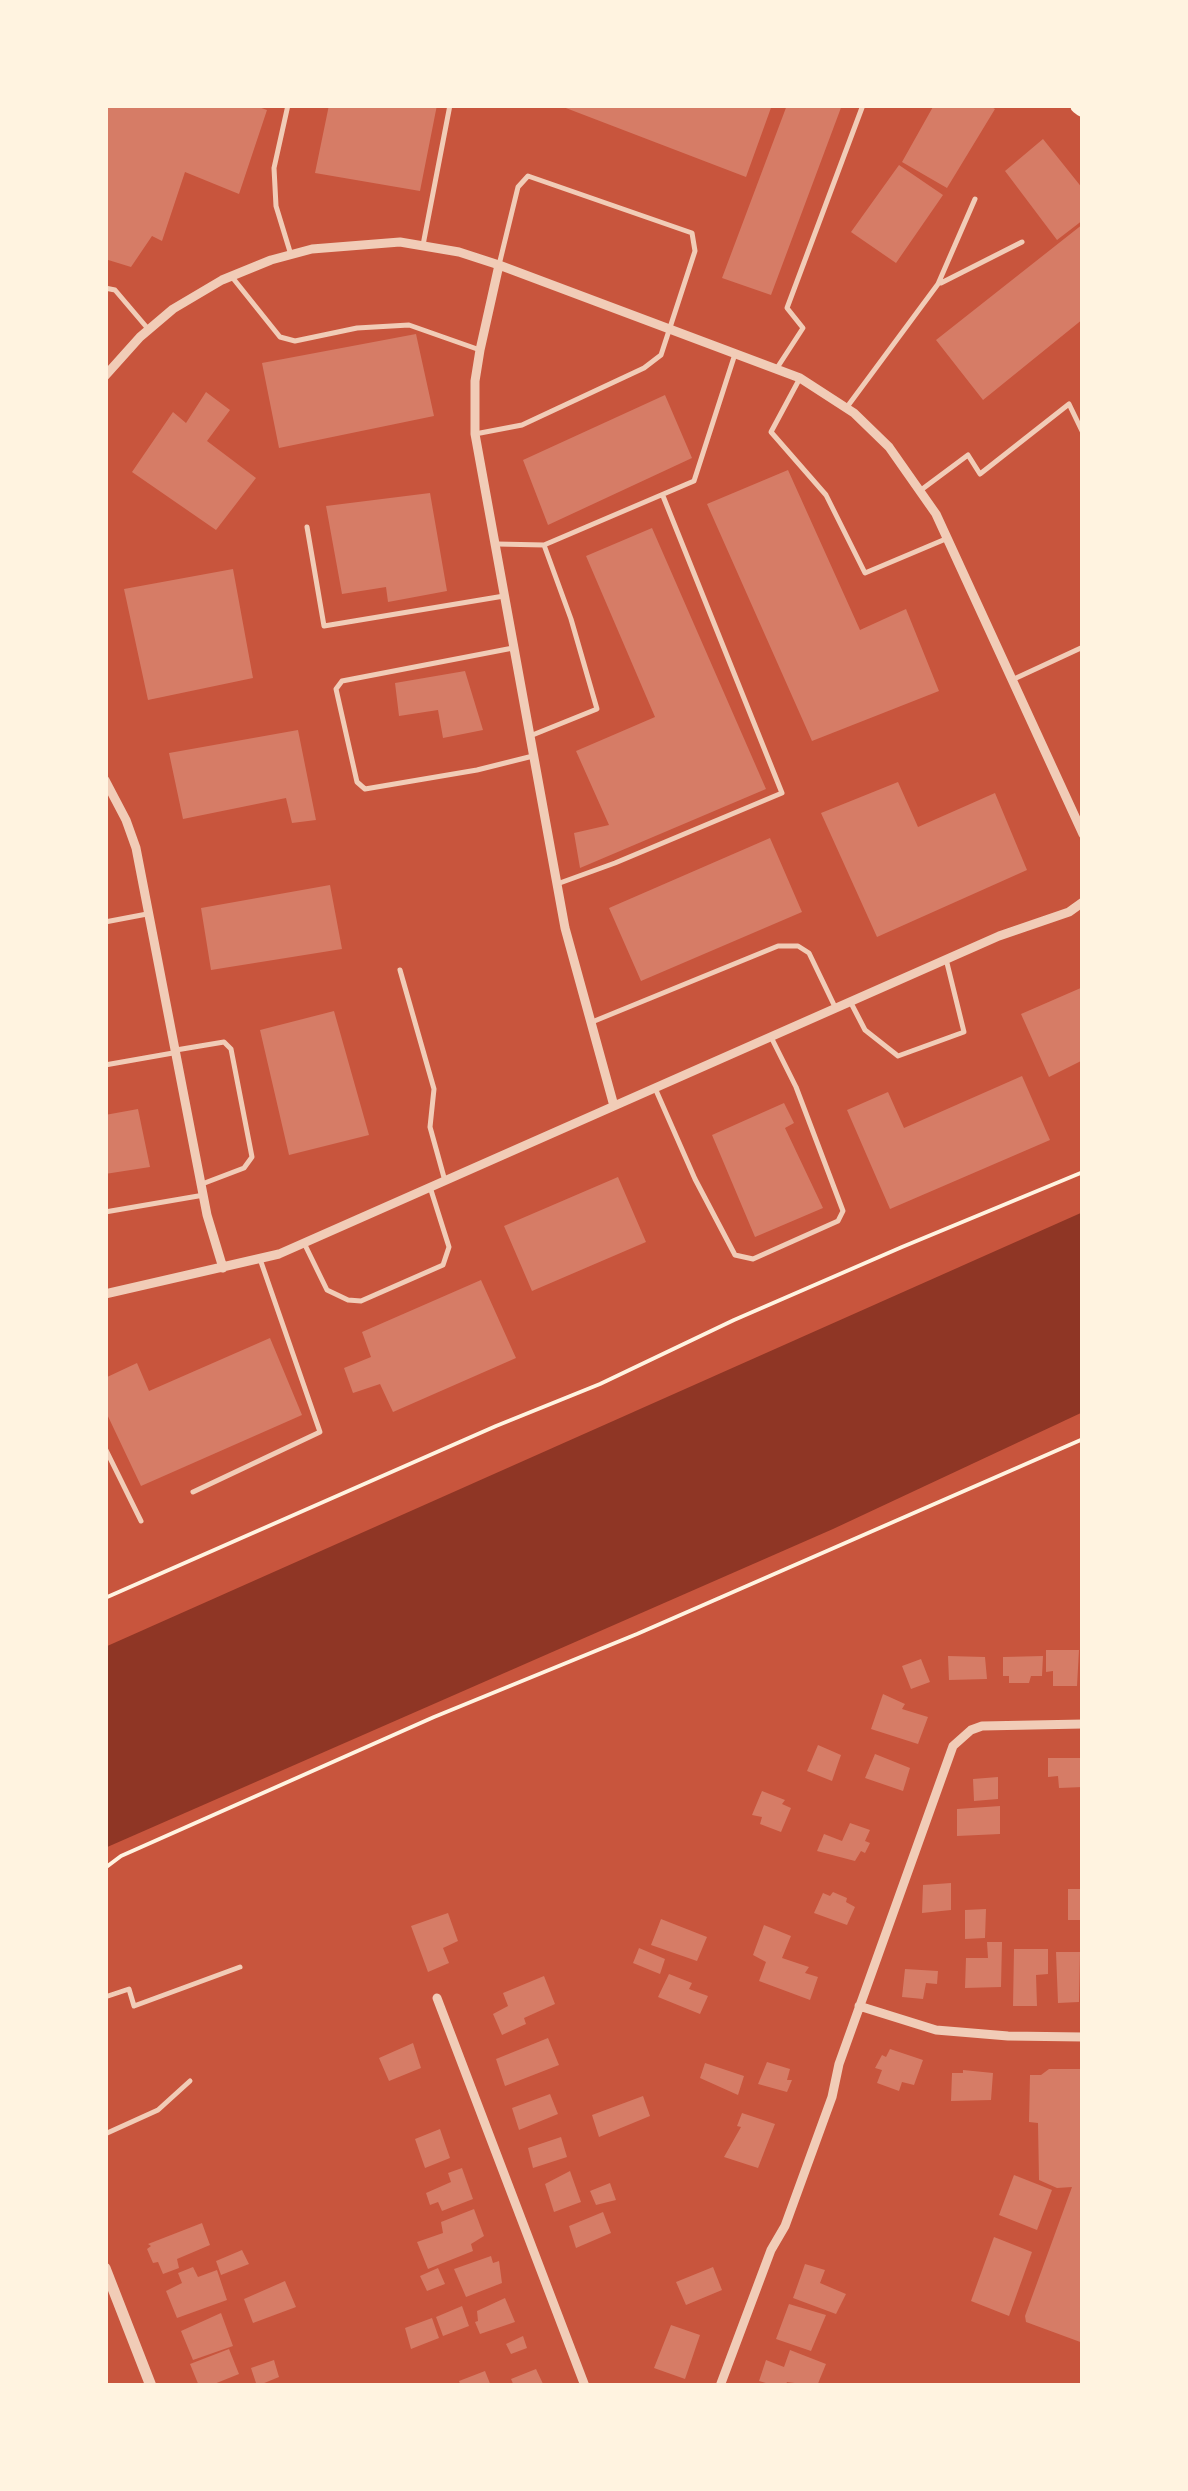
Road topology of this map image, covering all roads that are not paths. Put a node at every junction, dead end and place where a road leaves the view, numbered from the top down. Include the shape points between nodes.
1 (288, 105) edge
2 (450, 105) edge
3 (862, 105) edge
4 (975, 200) dead end
5 (1022, 242) dead end
6 (423, 245) junction
7 (291, 254) junction
8 (499, 265) junction
9 (231, 276) junction
10 (938, 284) junction
11 (105, 288) edge
12 (668, 327) junction
13 (149, 330) junction
14 (480, 350) junction
15 (736, 352) junction
16 (777, 368) junction
17 (106, 373) edge
18 (800, 378) junction
19 (846, 407) junction
20 (1083, 433) edge
21 (475, 434) junction
22 (921, 490) junction
23 (662, 496) junction
24 (307, 527) dead end
25 (948, 538) junction
26 (494, 544) junction
27 (544, 545) junction
28 (504, 596) junction
29 (1083, 647) edge
30 (513, 648) junction
31 (1011, 680) junction
32 (530, 736) junction
33 (533, 756) junction
34 (105, 780) edge
35 (1082, 832) edge
36 (557, 884) junction
37 (1083, 902) edge
38 (150, 913) junction
39 (105, 922) edge
40 (946, 959) junction
41 (400, 970) dead end
42 (850, 1002) junction
43 (835, 1008) junction
44 (590, 1024) junction
45 (772, 1036) junction
46 (176, 1051) junction
47 (105, 1065) edge
48 (655, 1088) junction
49 (614, 1106) junction
50 (445, 1181) junction
51 (430, 1188) junction
52 (202, 1190) junction
53 (105, 1212) edge
54 (304, 1243) junction
55 (260, 1259) junction
56 (223, 1268) junction
57 (105, 1294) edge
58 (105, 1448) edge
59 (193, 1492) dead end
60 (141, 1521) dead end
61 (1083, 1724) edge
62 (240, 1967) dead end
63 (105, 1997) edge
64 (437, 1998) dead end
65 (859, 2006) junction
66 (1083, 2037) edge
67 (190, 2080) dead end
68 (105, 2134) edge
69 (105, 2268) edge
70 (151, 2386) edge
71 (585, 2386) edge
72 (720, 2386) edge

1 - 7 lane via 274,168 276,206
2 - 6 lane
3 - 16 lane via 787,308 803,328
4 - 10 lane
5 - 10 lane
6 - 7 street via 359,244
6 - 8 street
7 - 9 street
8 - 12 street
8 - 12 lane via 518,187 528,176 692,233 694,251
8 - 14 street
9 - 13 street
9 - 14 lane via 280,337 295,341 409,326
10 - 19 lane
11 - 13 lane via 115,290
12 - 15 street
12 - 21 lane via 661,355 644,368 522,425
13 - 17 street
14 - 21 street
15 - 16 street
15 - 23 lane via 694,481
16 - 18 street
18 - 19 street
18 - 25 lane via 772,432 826,495 865,573
19 - 22 street via 889,447
20 - 22 lane via 1068,404 980,474 968,455
21 - 26 street
22 - 25 street
23 - 27 lane
23 - 36 lane via 782,793
24 - 28 lane via 324,626
25 - 31 street
26 - 27 lane
26 - 28 street
27 - 32 lane via 597,709
28 - 30 street
29 - 31 lane
30 - 32 street
30 - 33 lane via 342,682 336,689 356,782 364,789
31 - 35 street
32 - 33 street
33 - 36 street
34 - 38 street via 136,848
36 - 44 street
37 - 40 street
38 - 39 lane
38 - 46 street
40 - 42 street
40 - 42 lane via 964,1032 898,1056 865,1030
41 - 50 lane via 434,1089 430,1127
42 - 43 street
43 - 44 lane via 809,954 778,946
43 - 45 street
44 - 49 street
45 - 48 street
45 - 48 lane via 843,1212 838,1221 753,1259 735,1255
46 - 47 lane
46 - 52 street
46 - 52 lane via 224,1042 231,1049 252,1157
48 - 49 street
49 - 50 street
50 - 51 street
51 - 54 street
51 - 54 lane via 448,1246 443,1265 361,1301 328,1290
52 - 53 lane
52 - 56 street
54 - 55 street
55 - 56 street
55 - 59 lane via 320,1432
56 - 57 street
58 - 60 lane
61 - 65 street via 996,1725 972,1730 954,1746
62 - 63 lane via 134,2006 129,1989
64 - 71 street
65 - 66 street via 936,2030
65 - 72 street via 785,2226
67 - 68 lane via 158,2110
69 - 70 street

